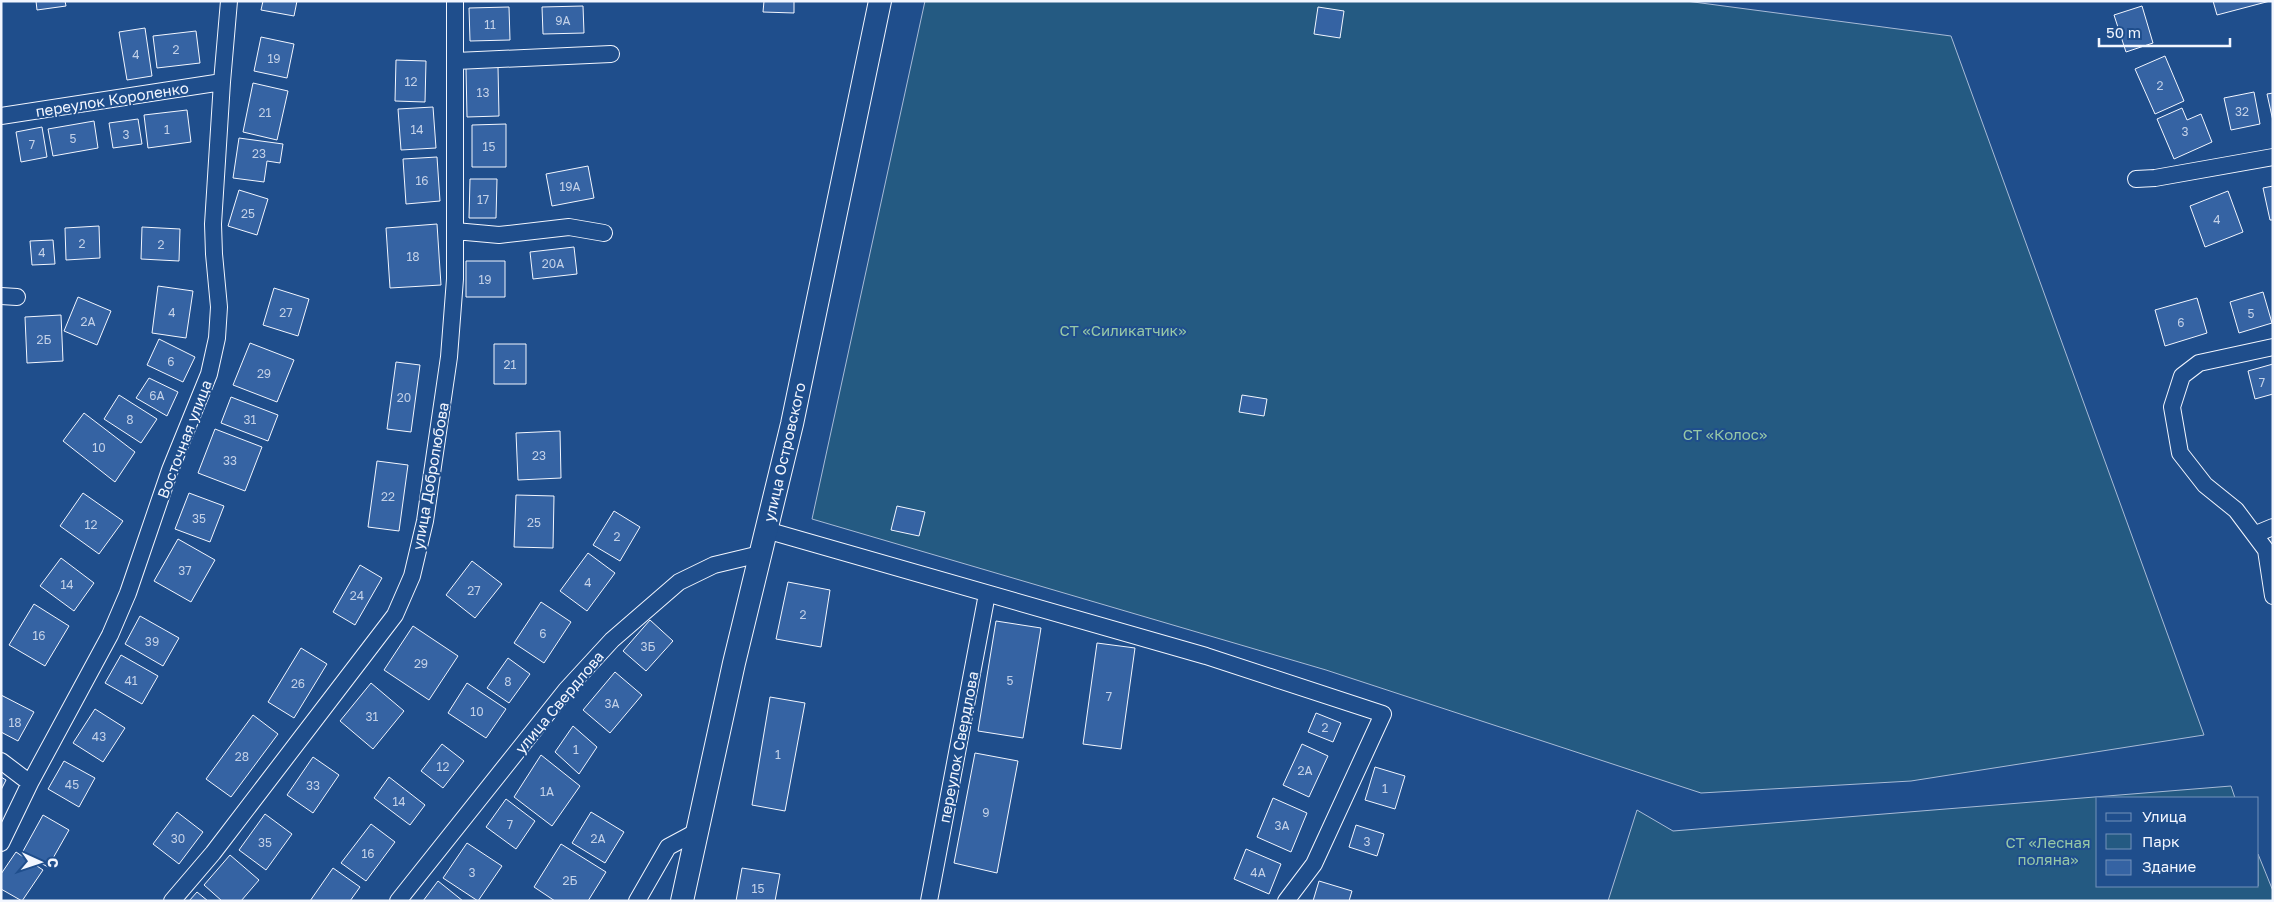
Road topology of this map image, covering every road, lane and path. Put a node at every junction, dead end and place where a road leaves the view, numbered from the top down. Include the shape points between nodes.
1 (229, 1) edge
2 (455, 1) edge
3 (880, 1) edge
4 (611, 54) dead end
5 (456, 60) junction
6 (222, 82) junction
7 (1, 116) edge
8 (2273, 157) edge
9 (2136, 179) dead end
10 (455, 231) junction
11 (604, 233) dead end
12 (2273, 347) edge
13 (2273, 527) edge
14 (766, 530) junction
15 (2256, 534) junction
16 (760, 554) junction
17 (987, 594) junction
18 (2273, 596) edge
19 (1, 761) edge
20 (30, 783) junction
21 (696, 832) junction
22 (1, 843) edge
23 (172, 901) edge
24 (398, 901) edge
25 (637, 901) edge
26 (682, 901) edge
27 (929, 901) edge
28 (1286, 901) edge

1 - 6 street, Восточная улица
2 - 5 street, улица Добролюбова
3 - 14 street, улица Островского via 792,424
4 - 5 street
5 - 10 street, улица Добролюбова
6 - 7 street, переулок Короленко
6 - 20 street, Восточная улица via 214,224 219,307 217,338 209,374 110,635
8 - 9 street
10 - 11 street via 499,235 569,227
10 - 23 street, улица Добролюбова via 449,357 425,521 412,576 403,598 395,615 220,845
12 - 15 street via 2199,363 2182,376 2172,407 2180,453 2205,485 2236,510
13 - 15 street
14 - 16 street, улица Островского
14 - 17 street
15 - 18 street via 2266,550
16 - 21 street, улица Островского
16 - 24 street, улица Свердлова via 714,565 679,582 612,640 566,690
17 - 27 street, переулок Свердлова
17 - 28 street via 1206,656 1383,714 1314,864
19 - 20 street
20 - 22 street, Восточная улица
21 - 25 street via 668,847
21 - 26 street, улица Островского

